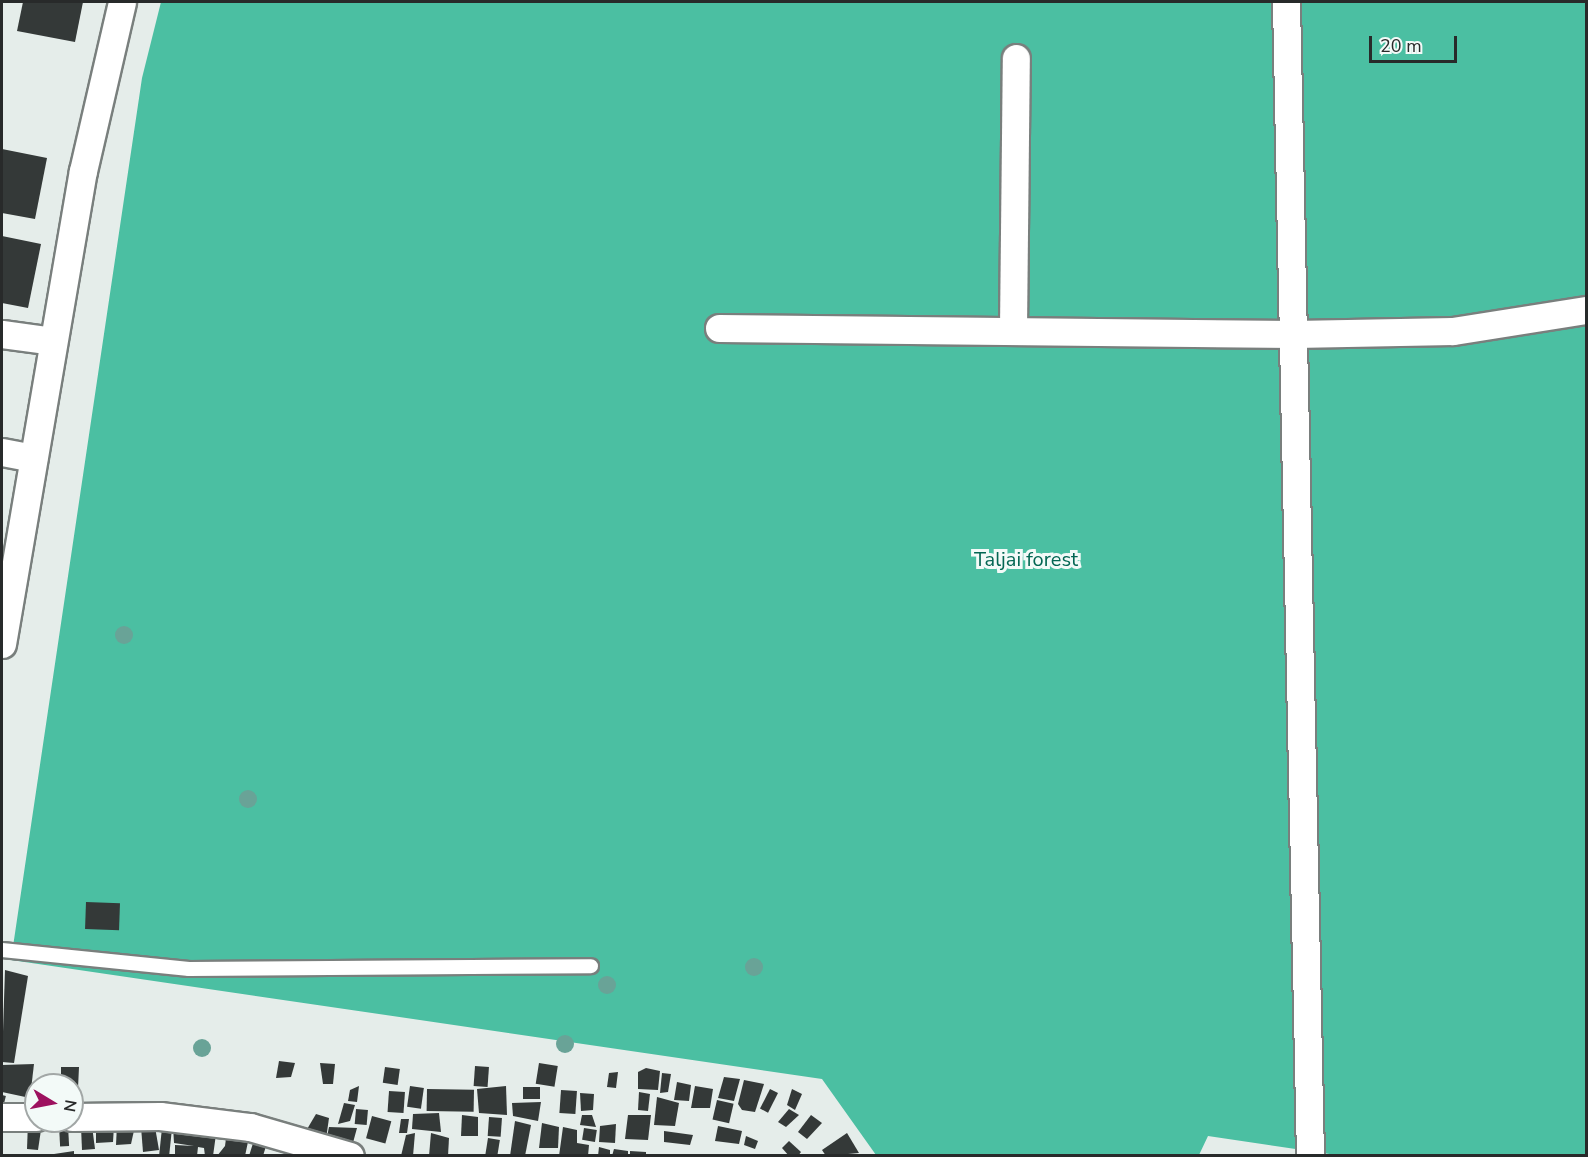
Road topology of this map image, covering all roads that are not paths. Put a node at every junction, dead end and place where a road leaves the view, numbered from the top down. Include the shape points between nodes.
1 (122, 2) edge
2 (1286, 2) edge
3 (1016, 58) dead end
4 (1587, 310) edge
5 (719, 327) dead end
6 (1013, 328) junction
7 (2, 334) edge
8 (1294, 334) junction
9 (52, 341) junction
10 (2, 452) edge
11 (33, 458) junction
12 (2, 644) edge
13 (2, 950) edge
14 (591, 966) dead end
15 (24, 1117) edge
16 (84, 1117) edge
17 (2, 1118) edge
18 (350, 1155) edge
19 (1311, 1155) edge

1 - 9 street via 83,171
2 - 8 street
3 - 6 street
4 - 8 street via 1453,331
5 - 6 street
6 - 8 street
7 - 9 street
8 - 19 street
9 - 11 street
10 - 11 street
11 - 12 street
13 - 14 lane via 189,969
15 - 17 street
16 - 18 street via 160,1116 249,1126

